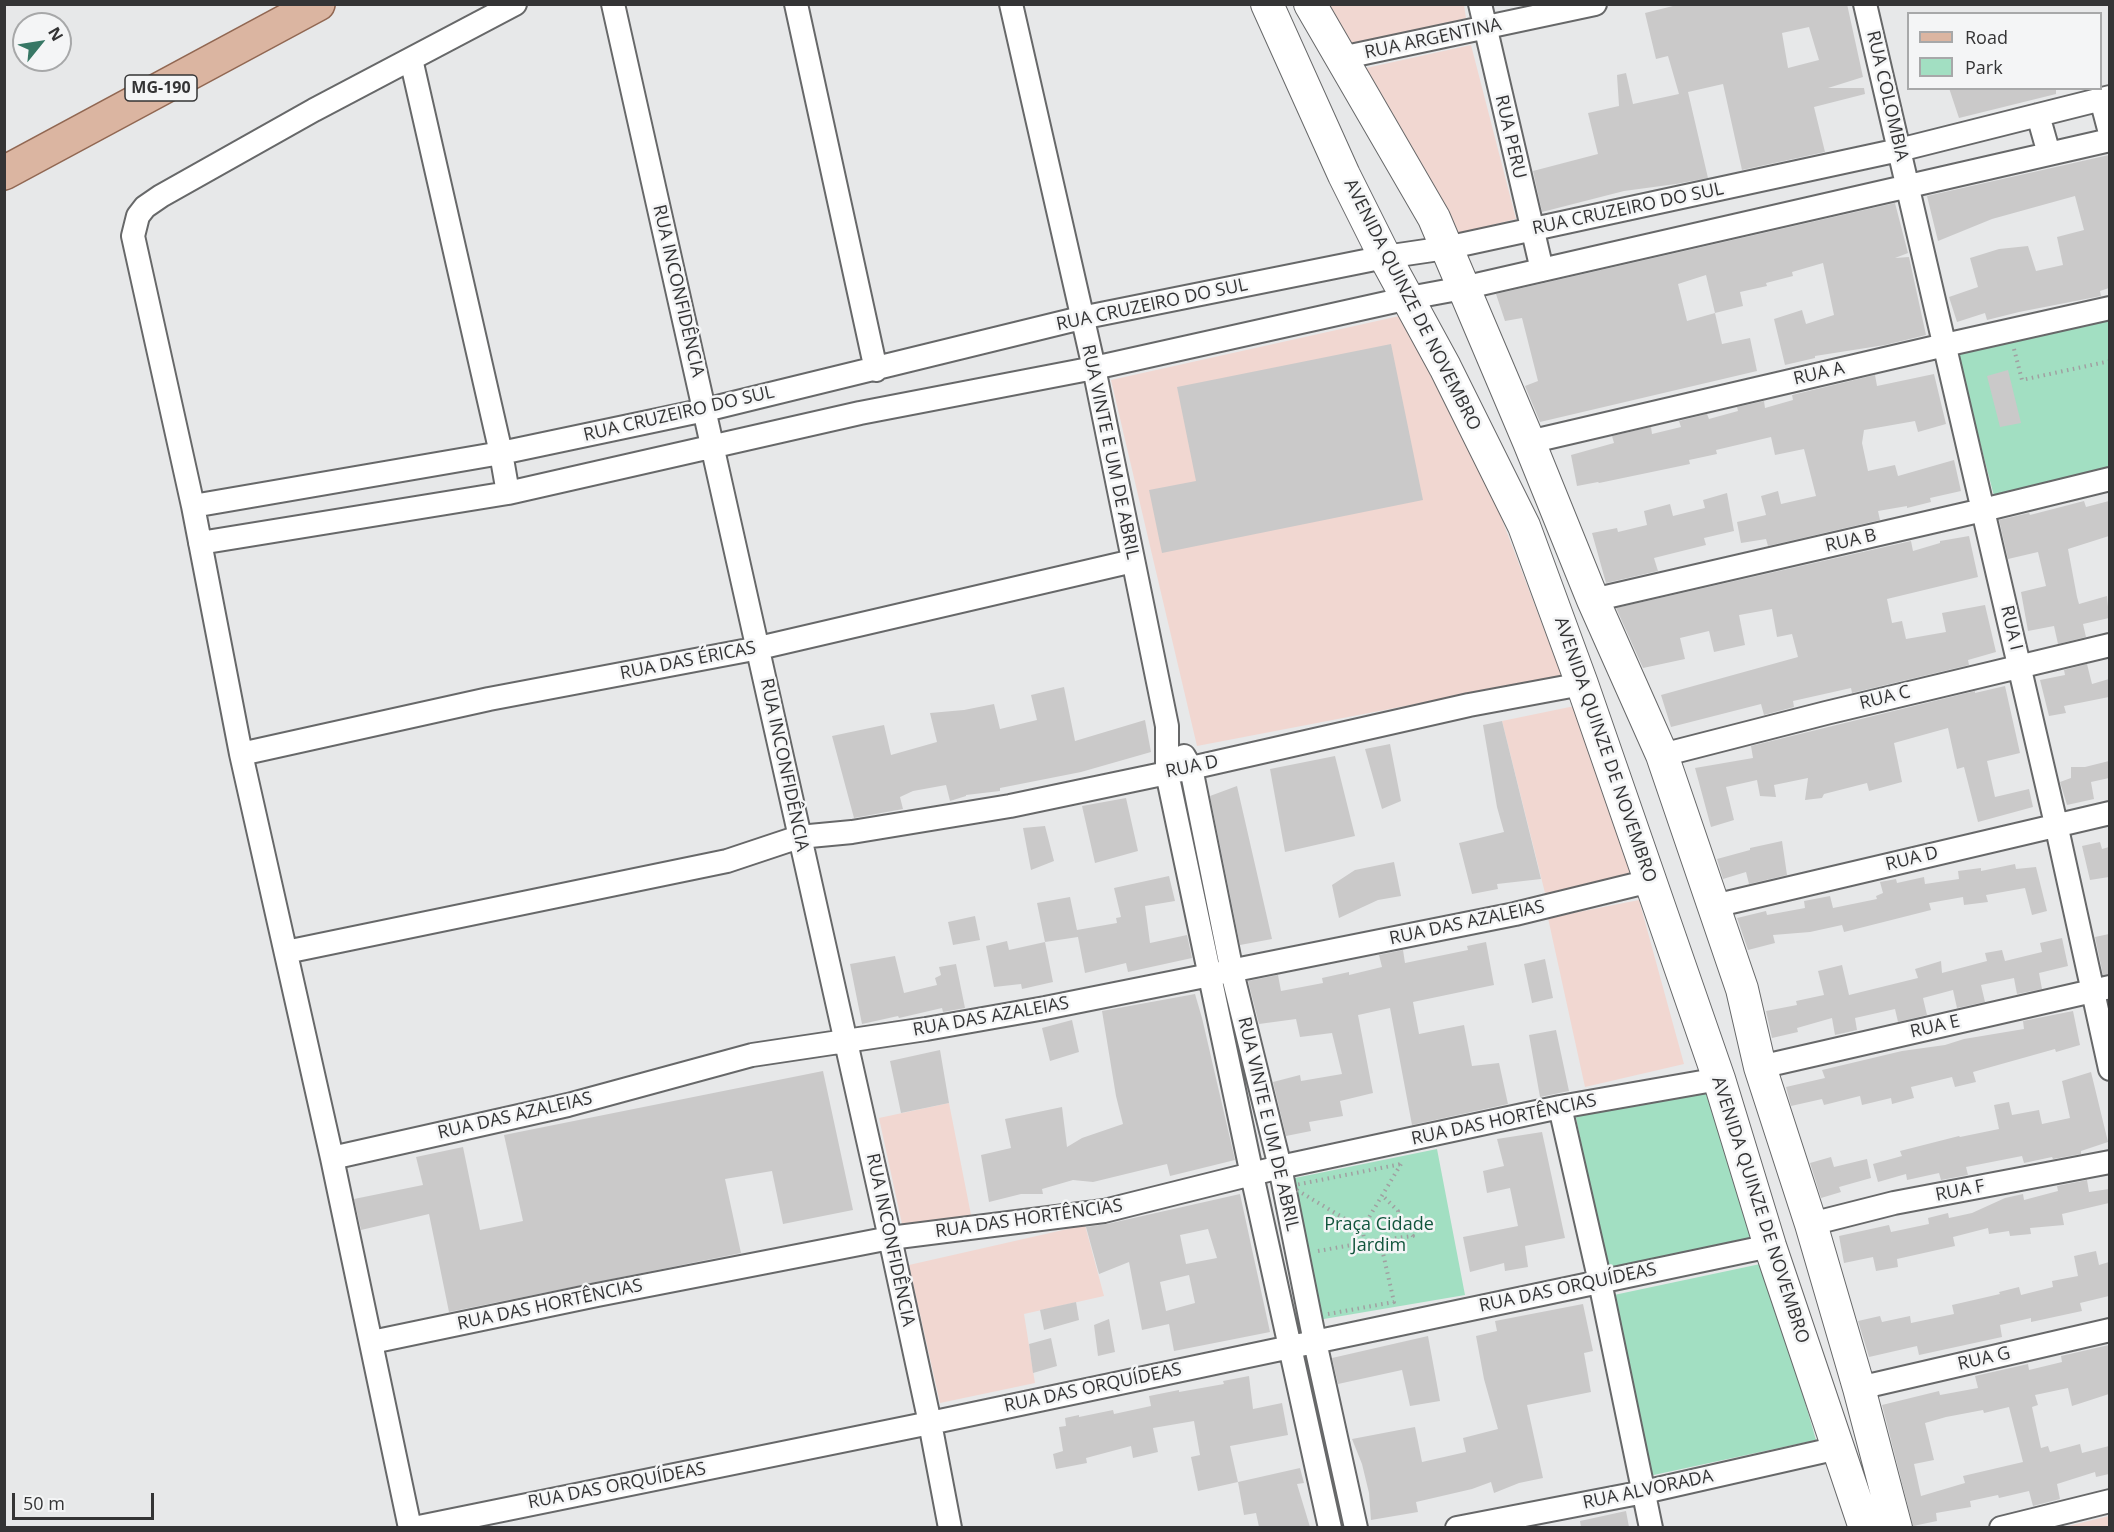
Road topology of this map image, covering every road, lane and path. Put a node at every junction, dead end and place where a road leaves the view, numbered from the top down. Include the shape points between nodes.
1 (318, 4) edge
2 (515, 4) edge
3 (613, 4) edge
4 (796, 4) edge
5 (1011, 4) edge
6 (1267, 4) edge
7 (1310, 4) edge
8 (1479, 4) edge
9 (1595, 4) edge
10 (1865, 4) edge
11 (1484, 28) junction
12 (1341, 58) junction
13 (411, 59) junction
14 (2105, 98) edge
15 (2038, 115) junction
16 (2109, 133) edge
17 (2109, 140) edge
18 (1899, 150) junction
19 (2049, 154) junction
20 (4, 173) edge
21 (1908, 187) junction
22 (1532, 229) junction
23 (1446, 248) junction
24 (1385, 257) junction
25 (1542, 270) junction
26 (1463, 288) junction
27 (1409, 298) junction
28 (2109, 308) edge
29 (1082, 318) junction
30 (2019, 343) dead end
31 (1945, 345) junction
32 (2109, 361) edge
33 (1094, 368) junction
34 (876, 370) junction
35 (705, 410) junction
36 (712, 447) junction
37 (1532, 451) junction
38 (501, 453) junction
39 (2109, 479) edge
40 (1502, 480) junction
41 (508, 493) junction
42 (193, 506) junction
43 (1983, 510) junction
44 (200, 543) junction
45 (1133, 561) junction
46 (1593, 600) junction
47 (2109, 645) edge
48 (759, 648) junction
49 (2019, 665) junction
50 (1582, 684) junction
51 (1167, 726) junction
52 (241, 754) junction
53 (1662, 755) junction
54 (1191, 768) junction
55 (1167, 773) junction
56 (2109, 813) edge
57 (2056, 824) junction
58 (799, 837) junction
59 (1650, 881) junction
60 (1714, 906) junction
61 (286, 952) junction
62 (1221, 974) junction
63 (1737, 975) junction
64 (2100, 989) edge
65 (1689, 991) junction
66 (846, 1040) junction
67 (1760, 1067) junction
68 (2109, 1070) edge
69 (1719, 1079) junction
70 (1560, 1107) junction
71 (332, 1158) junction
72 (2109, 1162) edge
73 (1280, 1167) junction
74 (1252, 1175) junction
75 (1382, 1195) junction
76 (1811, 1224) junction
77 (1362, 1229) junction
78 (890, 1238) junction
79 (1380, 1239) junction
80 (1365, 1242) junction
81 (1770, 1246) junction
82 (1318, 1251) dead end
83 (1600, 1282) junction
84 (1321, 1315) dead end
85 (2109, 1330) edge
86 (372, 1342) junction
87 (1315, 1342) junction
88 (1289, 1347) junction
89 (1859, 1388) junction
90 (930, 1423) junction
91 (1838, 1448) junction
92 (1644, 1492) junction
93 (2109, 1501) edge
94 (412, 1527) edge
95 (950, 1527) edge
96 (1330, 1527) edge
97 (1356, 1527) edge
98 (1457, 1527) edge
99 (1651, 1527) edge
100 (1865, 1527) edge
101 (1896, 1527) edge
102 (2001, 1527) edge

1 - 20 main road, MG-190
2 - 13 street
3 - 35 street, RUA INCONFIDÊNCIA
4 - 34 street
5 - 29 street, RUA VINTE E UM DE ABRIL
6 - 24 main road, AVENIDA QUINZE DE NOVEMBRO
7 - 12 main road, AVENIDA QUINZE DE NOVEMBRO
8 - 11 street, RUA PERU
9 - 11 street, RUA ARGENTINA
10 - 18 street, RUA COLOMBIA
11 - 12 street, RUA ARGENTINA
11 - 22 street, RUA PERU
12 - 23 main road, AVENIDA QUINZE DE NOVEMBRO via 1434,218
13 - 38 street
13 - 42 street via 161,196 138,216 133,236
14 - 15 street, RUA CRUZEIRO DO SUL
14 - 16 street
15 - 18 street, RUA CRUZEIRO DO SUL
15 - 19 street
17 - 19 street
18 - 21 street, RUA COLOMBIA
18 - 22 street, RUA CRUZEIRO DO SUL
19 - 21 street
21 - 25 street
21 - 31 street, RUA I
22 - 23 street, RUA CRUZEIRO DO SUL
22 - 25 street, RUA PERU
23 - 24 street, RUA CRUZEIRO DO SUL
23 - 26 main road, AVENIDA QUINZE DE NOVEMBRO
24 - 27 main road, AVENIDA QUINZE DE NOVEMBRO
24 - 29 street, RUA CRUZEIRO DO SUL
25 - 26 street
26 - 27 street
26 - 37 main road, AVENIDA QUINZE DE NOVEMBRO
27 - 33 street
27 - 40 main road, AVENIDA QUINZE DE NOVEMBRO
28 - 31 street, RUA A
29 - 33 street, RUA VINTE E UM DE ABRIL
29 - 34 street, RUA CRUZEIRO DO SUL
30 - 32 path via 2010,344 2022,380
31 - 37 street, RUA A
31 - 43 street, RUA I
33 - 36 street via 860,413
33 - 45 street, RUA VINTE E UM DE ABRIL
34 - 35 street, RUA CRUZEIRO DO SUL
35 - 36 street, RUA INCONFIDÊNCIA
35 - 38 street, RUA CRUZEIRO DO SUL
36 - 41 street
36 - 48 street, RUA INCONFIDÊNCIA
37 - 40 main road
37 - 46 main road, AVENIDA QUINZE DE NOVEMBRO
38 - 41 street
38 - 42 street, RUA CRUZEIRO DO SUL
39 - 43 street, RUA B
40 - 50 main road, AVENIDA QUINZE DE NOVEMBRO via 1524,526
41 - 44 street
42 - 44 street
43 - 46 street, RUA B
43 - 49 street, RUA I
44 - 52 street
45 - 48 street, RUA DAS ÉRICAS
45 - 51 street, RUA VINTE E UM DE ABRIL
46 - 53 main road, AVENIDA QUINZE DE NOVEMBRO
47 - 49 street, RUA C
48 - 52 street, RUA DAS ÉRICAS via 489,699
48 - 58 street, RUA INCONFIDÊNCIA
49 - 53 street, RUA C
49 - 57 street, RUA I
50 - 54 street, RUA D via 1469,705
50 - 59 main road, AVENIDA QUINZE DE NOVEMBRO
51 - 54 street, RUA VINTE E UM DE ABRIL
51 - 55 street, RUA VINTE E UM DE ABRIL
52 - 61 street
53 - 60 main road, AVENIDA QUINZE DE NOVEMBRO
54 - 55 street, RUA D
54 - 62 street, RUA VINTE E UM DE ABRIL
55 - 58 street, RUA D via 1010,806
55 - 62 street, RUA VINTE E UM DE ABRIL
56 - 57 street, RUA D
57 - 60 street, RUA D
57 - 64 street, RUA I
58 - 61 street, RUA D via 727,861
58 - 66 street, RUA INCONFIDÊNCIA
59 - 62 street, RUA DAS AZALEIAS via 1515,914
59 - 65 main road, AVENIDA QUINZE DE NOVEMBRO
60 - 63 main road, AVENIDA QUINZE DE NOVEMBRO
61 - 71 street
62 - 66 street, RUA DAS AZALEIAS via 926,1029
62 - 73 street, RUA VINTE E UM DE ABRIL
62 - 74 street, RUA VINTE E UM DE ABRIL
63 - 65 main road
63 - 67 main road, AVENIDA QUINZE DE NOVEMBRO
64 - 67 street, RUA E
64 - 68 street, RUA I
65 - 69 main road, AVENIDA QUINZE DE NOVEMBRO
66 - 71 street, RUA DAS AZALEIAS via 752,1054 568,1105
66 - 78 street, RUA INCONFIDÊNCIA
67 - 76 main road, AVENIDA QUINZE DE NOVEMBRO
69 - 70 street, RUA DAS HORTÊNCIAS
69 - 81 main road, AVENIDA QUINZE DE NOVEMBRO
70 - 73 street, RUA DAS HORTÊNCIAS
70 - 83 street
71 - 86 street
72 - 76 street, RUA F via 1894,1203
73 - 74 street, RUA DAS HORTÊNCIAS
73 - 87 street, RUA VINTE E UM DE ABRIL
74 - 78 street, RUA DAS HORTÊNCIAS via 1104,1211
74 - 88 street, RUA VINTE E UM DE ABRIL
75 - 77 path
75 - 77 path via 1401,1164 1290,1186
75 - 79 path via 1398,1211 1413,1236
76 - 89 main road, AVENIDA QUINZE DE NOVEMBRO
77 - 80 path
78 - 86 street, RUA DAS HORTÊNCIAS
78 - 90 street, RUA INCONFIDÊNCIA
79 - 80 path
79 - 84 path via 1394,1302
80 - 82 path
81 - 83 street, RUA DAS ORQUÍDEAS
81 - 91 main road, AVENIDA QUINZE DE NOVEMBRO
83 - 87 street, RUA DAS ORQUÍDEAS
83 - 92 street
85 - 89 street, RUA G
86 - 94 street
87 - 88 street, RUA DAS ORQUÍDEAS
87 - 97 street, RUA VINTE E UM DE ABRIL
88 - 90 street, RUA DAS ORQUÍDEAS
88 - 96 street, RUA VINTE E UM DE ABRIL
89 - 101 main road, AVENIDA QUINZE DE NOVEMBRO
90 - 94 street, RUA DAS ORQUÍDEAS
90 - 95 street, RUA INCONFIDÊNCIA
91 - 92 street, RUA ALVORADA
91 - 100 main road, AVENIDA QUINZE DE NOVEMBRO
92 - 98 street, RUA ALVORADA
92 - 99 street
93 - 102 street

